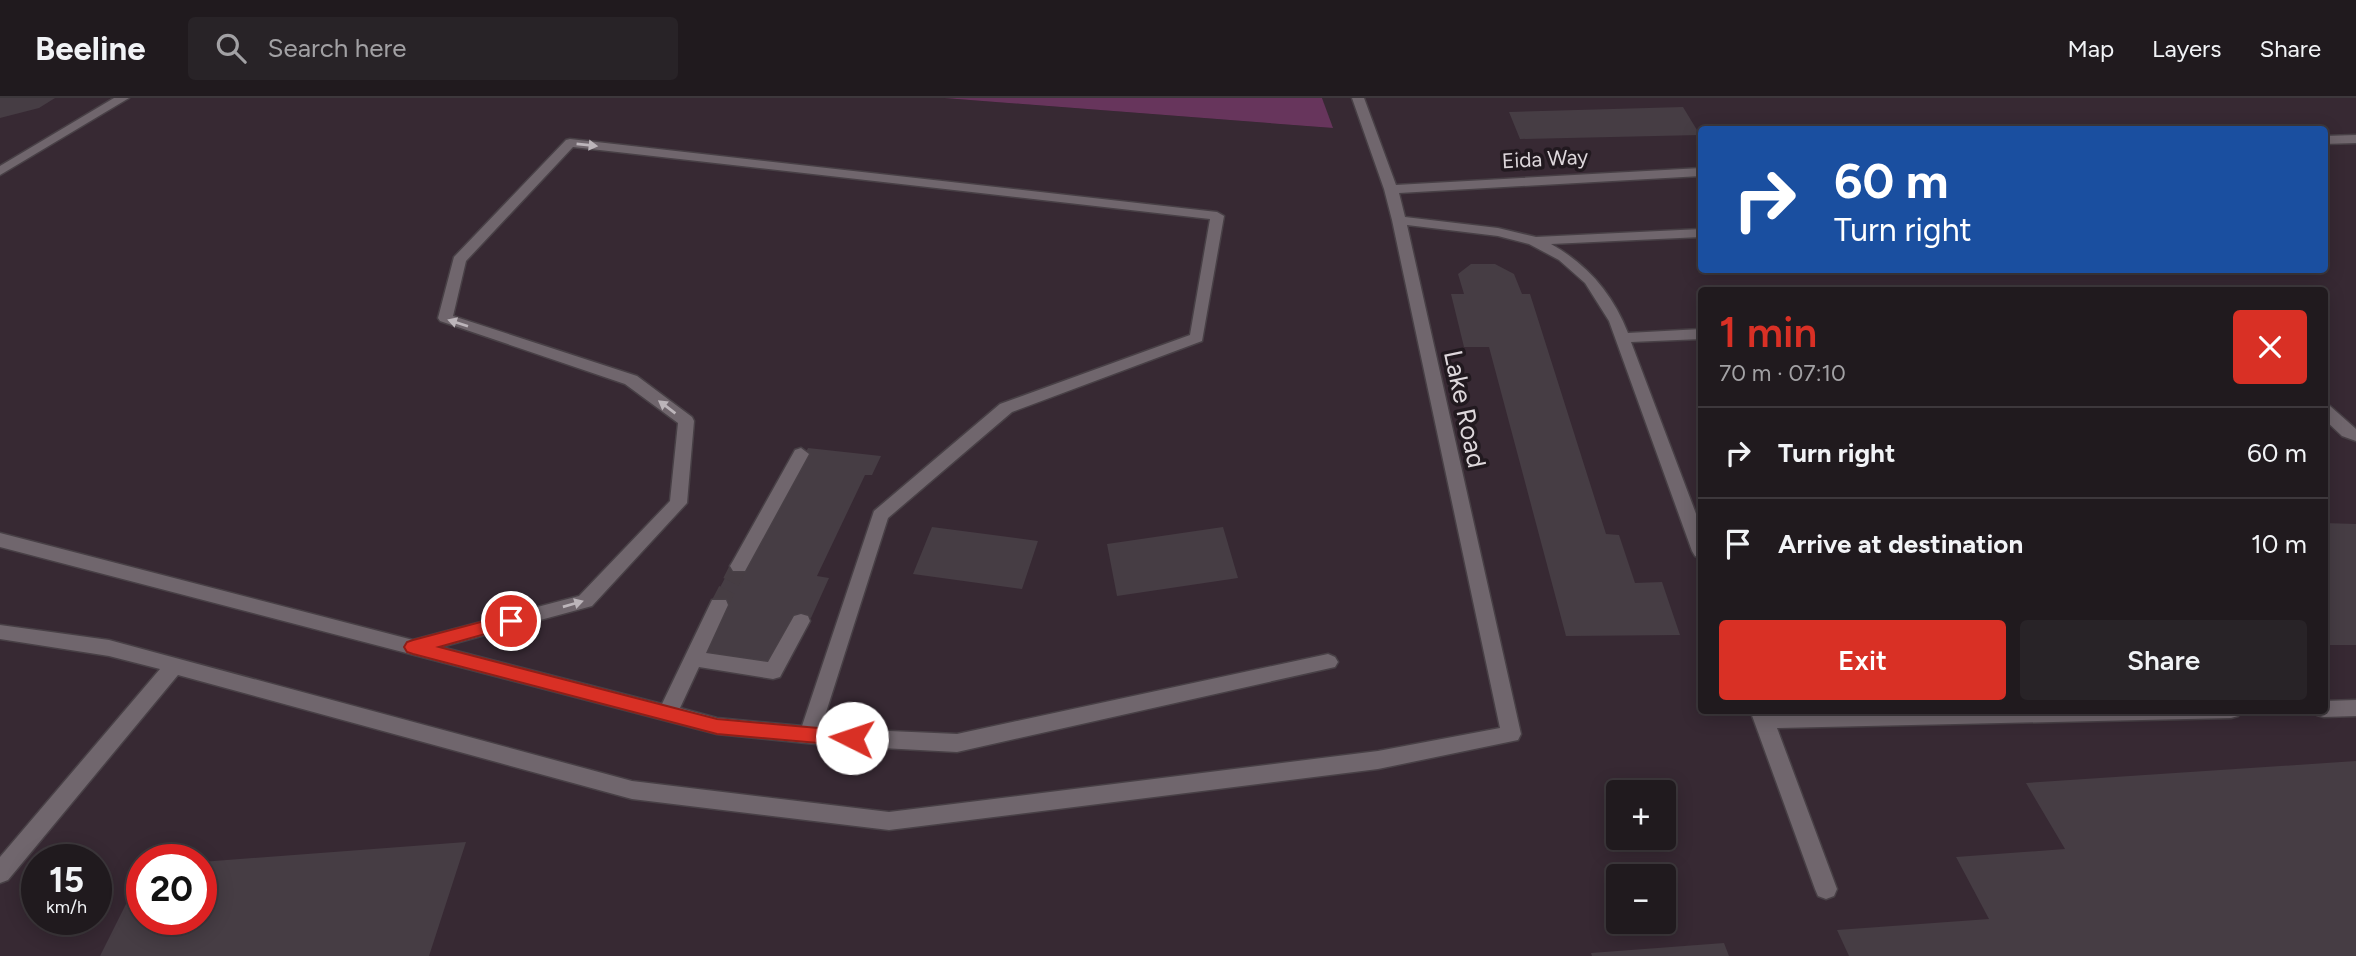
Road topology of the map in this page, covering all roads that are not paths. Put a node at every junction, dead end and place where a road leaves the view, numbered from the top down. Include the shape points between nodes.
1 (123, 98) edge
2 (1357, 98) edge
3 (2356, 139) edge
4 (2328, 140) edge
5 (0, 172) edge
6 (1698, 172) edge
7 (1391, 188) junction
8 (1399, 220) junction
9 (1698, 233) edge
10 (1534, 242) junction
11 (1698, 334) edge
12 (1622, 338) junction
13 (2328, 414) edge
14 (2356, 435) edge
15 (801, 454) dead end
16 (0, 540) edge
17 (1698, 543) edge
18 (739, 566) tunnel mouth
19 (719, 606) tunnel mouth
20 (801, 621) dead end
21 (0, 632) edge
22 (413, 647) junction
23 (692, 658) junction
24 (1328, 662) dead end
25 (174, 666) junction
26 (2356, 708) edge
27 (2328, 709) edge
28 (667, 714) junction
29 (1856, 714) edge
30 (1762, 715) edge
31 (809, 735) junction
32 (0, 873) edge
33 (1826, 889) dead end

1 - 5 street
2 - 7 street, Lake Road
3 - 4 street
6 - 7 street, Eida Way
7 - 8 street, Lake Road
8 - 10 street via 1498,232
8 - 25 street, Lake Road via 1511,734 1378,760 889,821 632,790
9 - 10 street
10 - 12 street via 1564,257 1591,280
11 - 12 street
12 - 17 street
13 - 14 street
15 - 18 street
16 - 22 street
19 - 23 street
20 - 23 street via 773,670
21 - 25 street via 109,648
22 - 28 street
22 -> 31 street via 585,601 678,503 686,421 631,380 445,318 459,260 570,143 1217,216 1197,338 1006,408 880,515
23 - 28 street
24 - 31 street via 957,743
25 - 32 street
26 - 27 street
28 - 31 street via 717,726
29 - 30 street
30 - 33 street

